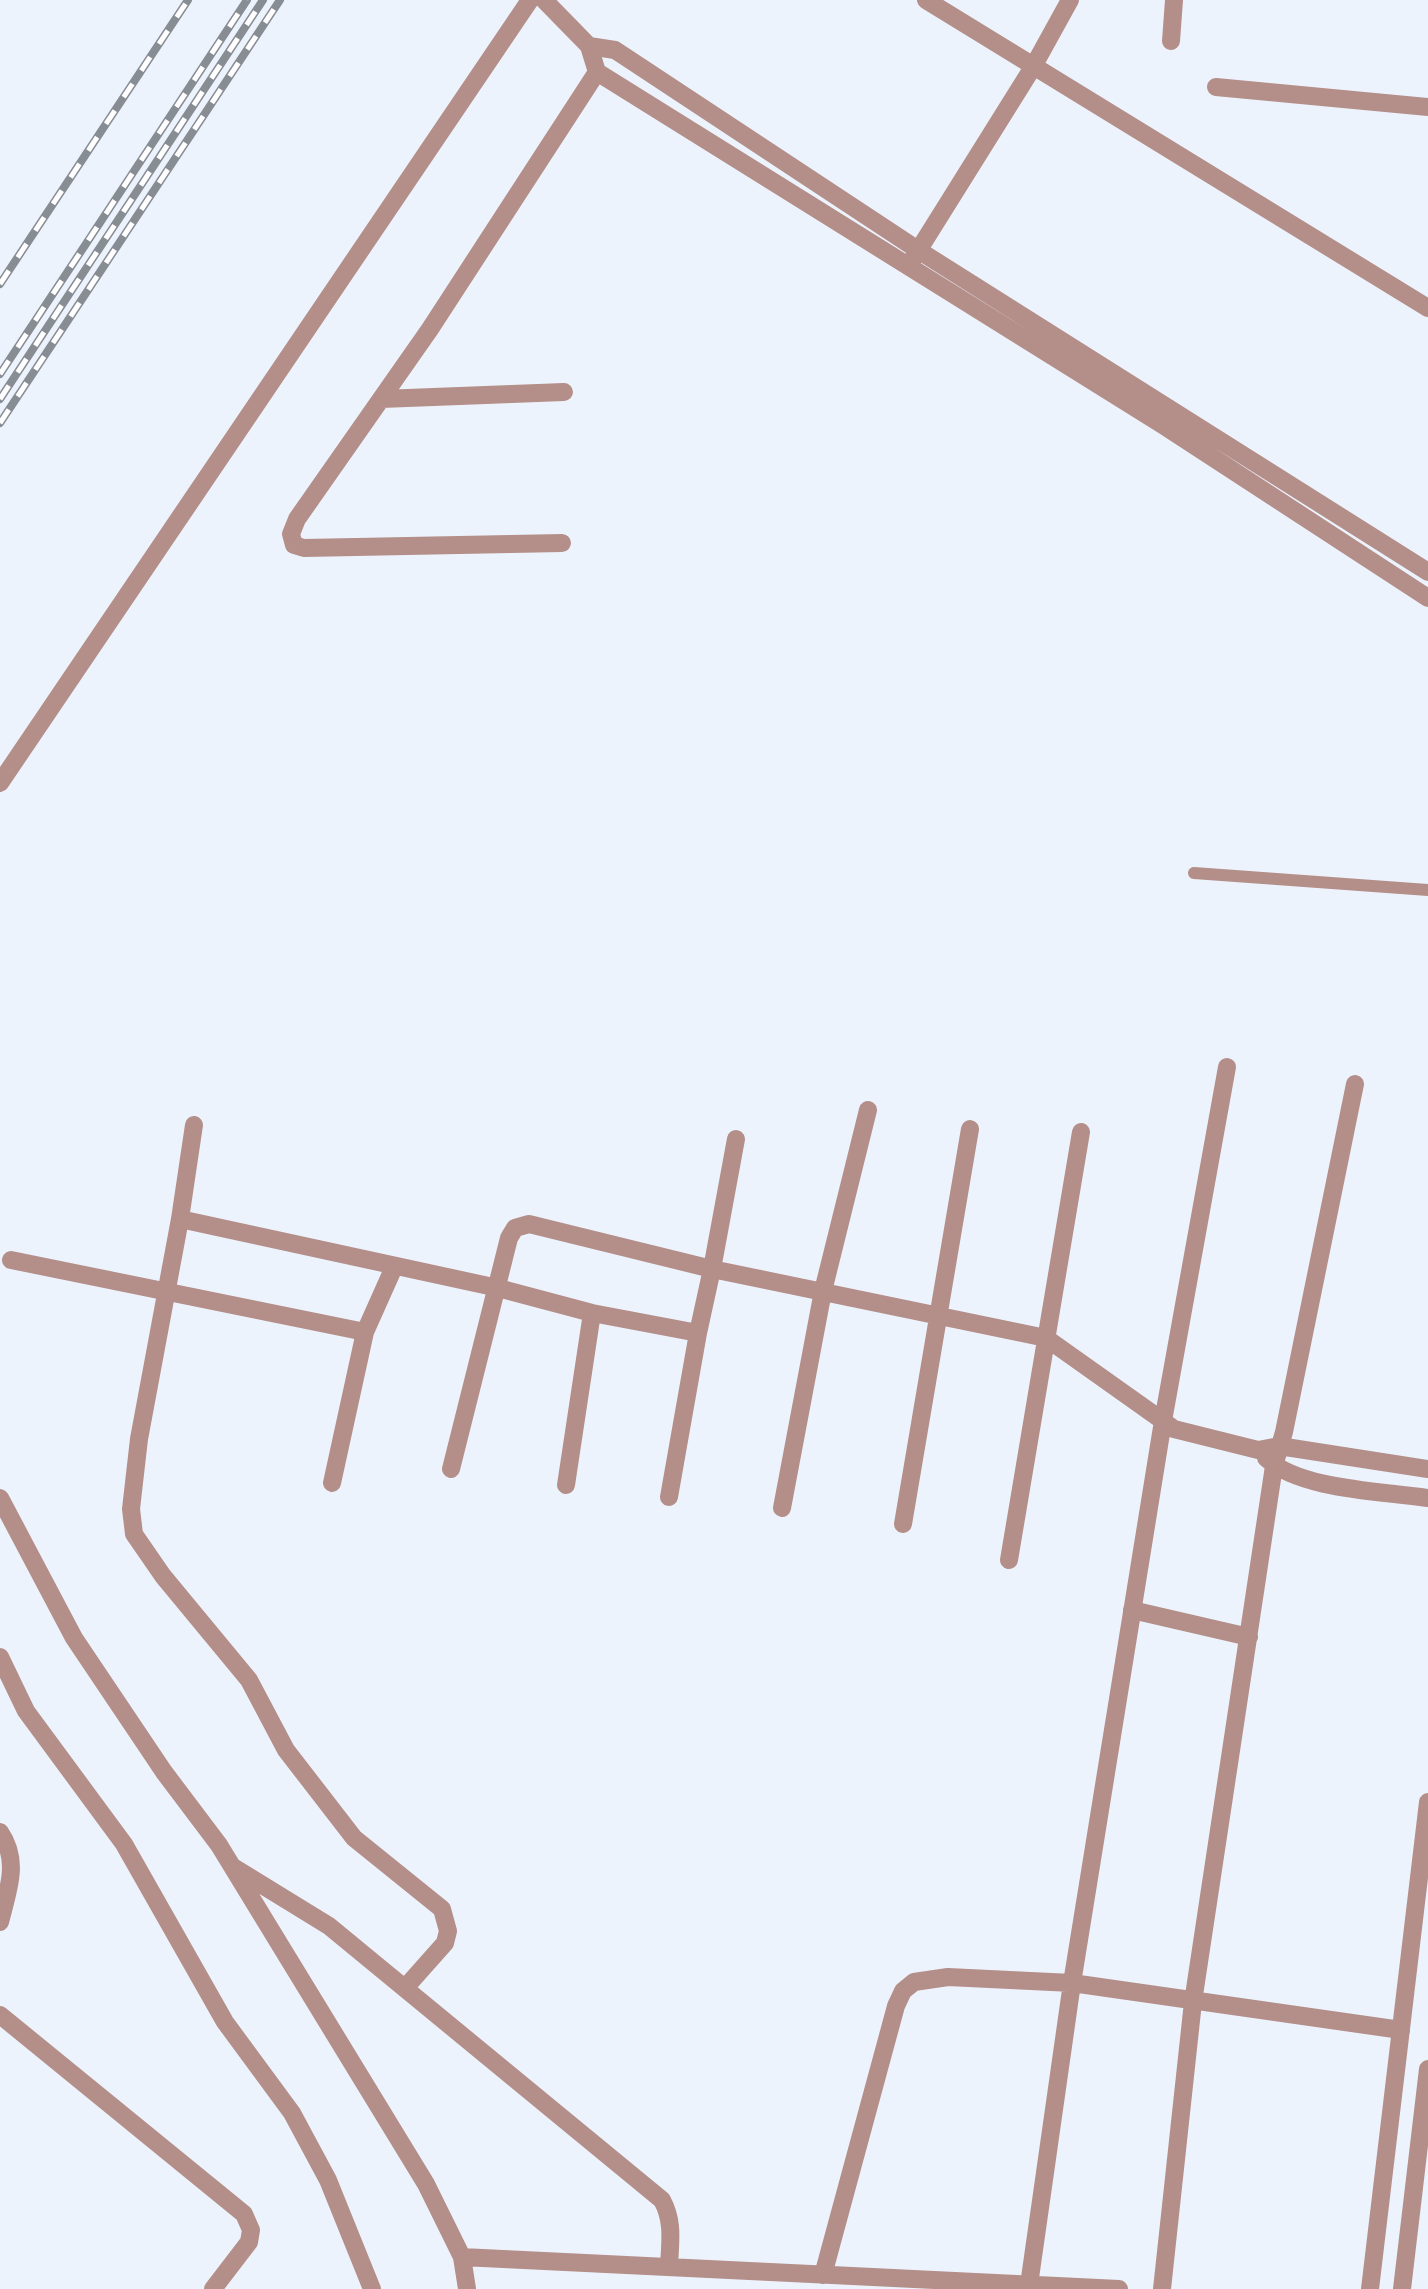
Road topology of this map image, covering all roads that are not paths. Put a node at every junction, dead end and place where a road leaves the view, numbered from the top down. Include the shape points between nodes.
1 (530, 0) edge
2 (544, 0) edge
3 (926, 0) edge
4 (1070, 0) edge
5 (1174, 0) edge
6 (1171, 41) dead end
7 (589, 46) junction
8 (1033, 67) junction
9 (597, 72) junction
10 (1216, 87) dead end
11 (1428, 107) edge
12 (918, 250) junction
13 (908, 268) junction
14 (1428, 308) edge
15 (564, 392) dead end
16 (381, 399) junction
17 (562, 543) dead end
18 (1428, 572) edge
19 (1428, 598) edge
20 (0, 783) edge
21 (1194, 873) dead end
22 (1428, 890) edge
23 (1227, 1067) dead end
24 (1355, 1084) dead end
25 (868, 1110) dead end
26 (194, 1125) dead end
27 (970, 1129) dead end
28 (1081, 1132) dead end
29 (736, 1139) dead end
30 (180, 1219) junction
31 (11, 1260) dead end
32 (394, 1267) junction
33 (712, 1269) junction
34 (498, 1288) junction
35 (823, 1291) junction
36 (164, 1293) junction
37 (592, 1313) junction
38 (939, 1314) junction
39 (365, 1332) junction
40 (698, 1333) junction
41 (1046, 1338) junction
42 (1163, 1421) junction
43 (1279, 1446) junction
44 (1258, 1450) junction
45 (1274, 1465) junction
46 (451, 1469) dead end
47 (1428, 1469) edge
48 (332, 1483) dead end
49 (566, 1485) dead end
50 (669, 1497) dead end
51 (0, 1498) edge
52 (1428, 1498) edge
53 (782, 1508) dead end
54 (903, 1524) dead end
55 (1009, 1560) dead end
56 (1132, 1610) junction
57 (1249, 1637) junction
58 (0, 1657) edge
59 (1428, 1802) edge
60 (0, 1832) edge
61 (230, 1866) junction
62 (0, 1922) edge
63 (1072, 1983) junction
64 (405, 1989) junction
65 (1193, 2002) junction
66 (0, 2015) edge
67 (1401, 2030) junction
68 (1428, 2069) edge
69 (461, 2257) junction
70 (669, 2267) junction
71 (823, 2275) junction
72 (1029, 2285) junction
73 (213, 2289) edge
74 (373, 2289) edge
75 (467, 2289) edge
76 (1119, 2289) edge
77 (1162, 2289) edge
78 (1370, 2289) edge
79 (1402, 2289) edge

1 - 20 street
2 - 7 street
3 - 8 street
4 - 8 street
5 - 6 street
7 - 9 street
7 - 12 street via 615,50
8 - 12 street
8 - 14 street
9 - 13 street
9 - 16 street
10 - 11 street
12 - 13 street
12 - 18 street
13 - 19 street via 1163,425
15 - 16 street
16 - 17 street via 298,519 291,534 294,545
21 - 22 lane
23 - 42 street
24 - 43 street
25 - 35 street
26 - 30 street
27 - 38 street
28 - 41 street
29 - 33 street
30 - 32 street
30 - 36 street
31 - 36 street
32 - 34 street
32 - 39 street
33 - 34 street via 529,1224 515,1228 509,1238
33 - 35 street
33 - 40 street
34 - 37 street
34 - 46 street
35 - 38 street
35 - 53 street
36 - 39 street
36 - 64 street via 138,1451 131,1509 134,1534 249,1680 286,1750 354,1838 442,1909 448,1931 445,1943
37 - 40 street
37 - 49 street
38 - 41 street
38 - 54 street
39 - 48 street
40 - 50 street
41 - 42 street
41 - 55 street
42 - 44 street via 1174,1429
42 - 56 street
43 - 44 street
43 - 45 street
43 - 47 street
44 - 45 street
45 - 52 street via 1304,1479
45 - 57 street
51 - 61 street via 74,1638
56 - 57 street
56 - 63 street
57 - 65 street
58 - 74 street via 26,1711 124,1844 226,2022 292,2113 328,2180
59 - 67 street
60 - 62 street via 8,1844 12,1866
61 - 64 street via 329,1926
61 - 69 street via 426,2184
63 - 65 street
63 - 71 street via 948,1977 914,1982 903,1991
63 - 72 street
64 - 70 street via 662,2200 671,2229
65 - 67 street
65 - 77 street
66 - 73 street via 244,2214 251,2230 249,2242
67 - 78 street
68 - 79 street
69 - 70 street
69 - 75 street
70 - 71 street
71 - 72 street
72 - 76 street

